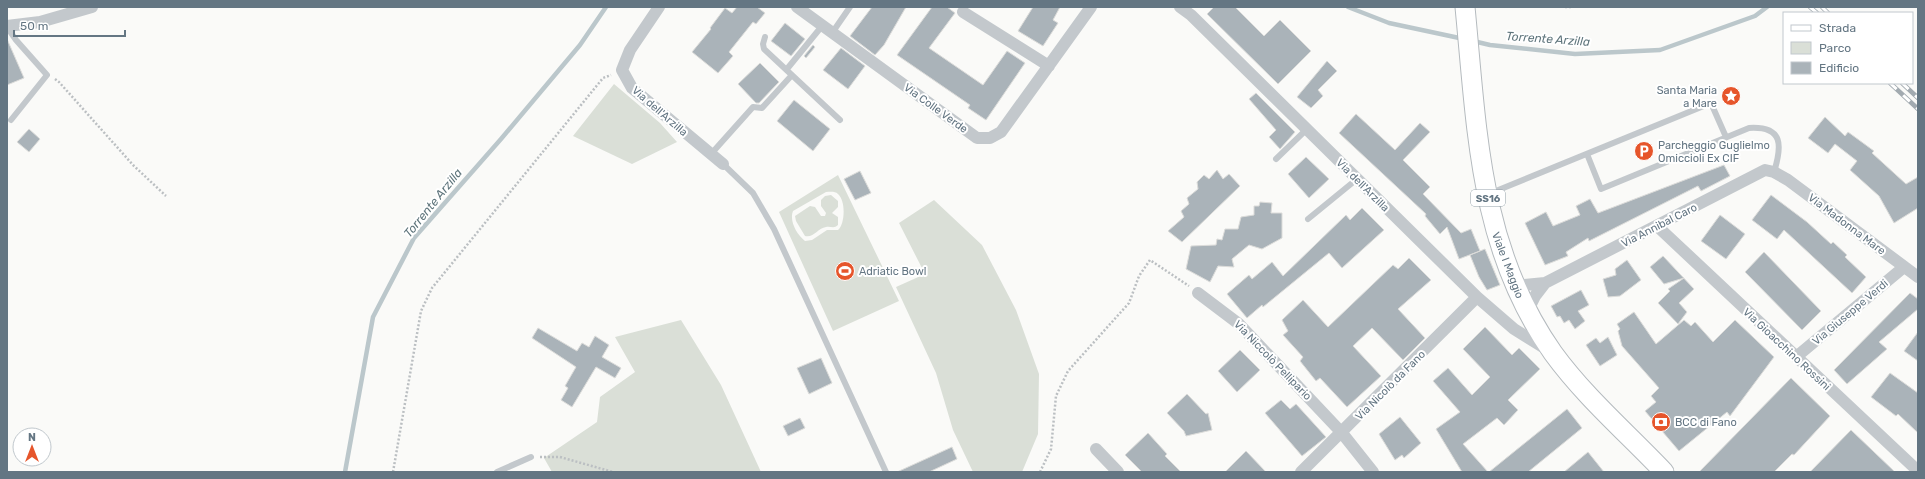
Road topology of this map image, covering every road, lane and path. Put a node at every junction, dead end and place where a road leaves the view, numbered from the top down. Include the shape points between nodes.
1 (92, 7) edge
2 (659, 7) edge
3 (797, 7) edge
4 (850, 7) edge
5 (1091, 7) edge
6 (1180, 7) edge
7 (1465, 7) edge
8 (1565, 7) edge
9 (1571, 7) edge
10 (963, 12) dead end
11 (822, 26) junction
12 (7, 27) edge
13 (832, 33) junction
14 (765, 37) dead end
15 (1049, 66) junction
16 (786, 69) junction
17 (622, 70) junction
18 (47, 75) junction
19 (792, 75) junction
20 (11, 120) dead end
21 (840, 120) dead end
22 (1307, 129) junction
23 (1726, 138) junction
24 (711, 154) junction
25 (1587, 154) junction
26 (1276, 159) dead end
27 (723, 164) joint
28 (1774, 172) junction
29 (1357, 179) junction
30 (1487, 195) junction
31 (166, 196) dead end
32 (1308, 219) dead end
33 (1657, 226) junction
34 (1904, 267) junction
35 (1918, 277) edge
36 (1545, 283) junction
37 (1514, 286) junction
38 (1198, 293) joint
39 (1477, 297) junction
40 (1527, 312) junction
41 (1553, 353) junction
42 (1796, 357) junction
43 (1342, 433) junction
44 (1096, 449) dead end
45 (531, 457) joint
46 (1918, 471) edge
47 (393, 472) edge
48 (497, 472) edge
49 (613, 472) edge
50 (886, 472) edge
51 (1040, 472) edge
52 (1118, 472) edge
53 (1301, 472) edge
54 (1373, 472) edge
55 (1664, 472) edge

1 - 12 street via 40,22
2 - 17 street via 630,50
3 - 11 street, Via Colle Verde
4 - 13 lane
5 - 15 street, Via Colle Verde
6 - 22 street, Via dell'Arzilla
7 - 30 main road, Viale I Maggio / SS16
8 - 9 path
10 - 15 street
11 - 13 street, Via Colle Verde
11 - 16 lane
12 - 18 lane
13 - 15 street, Via Colle Verde via 977,138 990,138 1001,132
14 - 16 lane via 764,49
16 - 19 lane
17 - 24 street, Via dell'Arzilla via 632,88
17 - 47 path via 603,78 432,288 421,311
18 - 20 lane
18 - 31 path via 59,82 133,165
19 - 21 lane
19 - 24 lane via 762,108 753,107
22 - 26 lane
22 - 29 street, Via dell'Arzilla
23 - 25 lane via 1601,189
23 - 25 lane via 1711,102
23 - 28 lane via 1749,128 1759,127 1776,134 1780,154
24 - 27 street, Via dell'Arzilla
25 - 30 lane
27 - 50 lane via 753,193 774,229
28 - 33 street, Via Annibal Caro via 1765,170
28 - 34 street, Via Madonna Mare
29 - 32 lane
29 - 39 street, Via dell'Arzilla
30 - 37 main road, Viale I Maggio / SS16 via 1496,236
33 - 36 street, Via Annibal Caro
33 - 42 street, Via Gioacchino Rossini
34 - 35 street, Via Madonna Mare
34 - 42 street, Via Giuseppe Verdi
36 - 37 street, Via Annibal Caro
36 - 40 street, Via Annibal Caro via 1534,296
37 - 40 main road, Viale I Maggio / SS16
38 - 43 street, Via Niccolò Pellipario via 1239,324
38 - 51 path via 1150,260 1139,276 1129,302 1068,371 1056,396 1050,449
39 - 41 street, Via dell'Arzilla via 1520,333
39 - 43 street, Via Nicolò da Fano
40 - 41 main road, Viale I Maggio / SS16
41 - 55 main road, Viale I Maggio / SS16 via 1589,397
42 - 46 street, Via Gioacchino Rossini
43 - 53 street, Via Nicolò da Fano
43 - 54 street, Via Niccolò Pellipario
44 - 52 street
45 - 48 lane
45 - 49 path via 560,457

